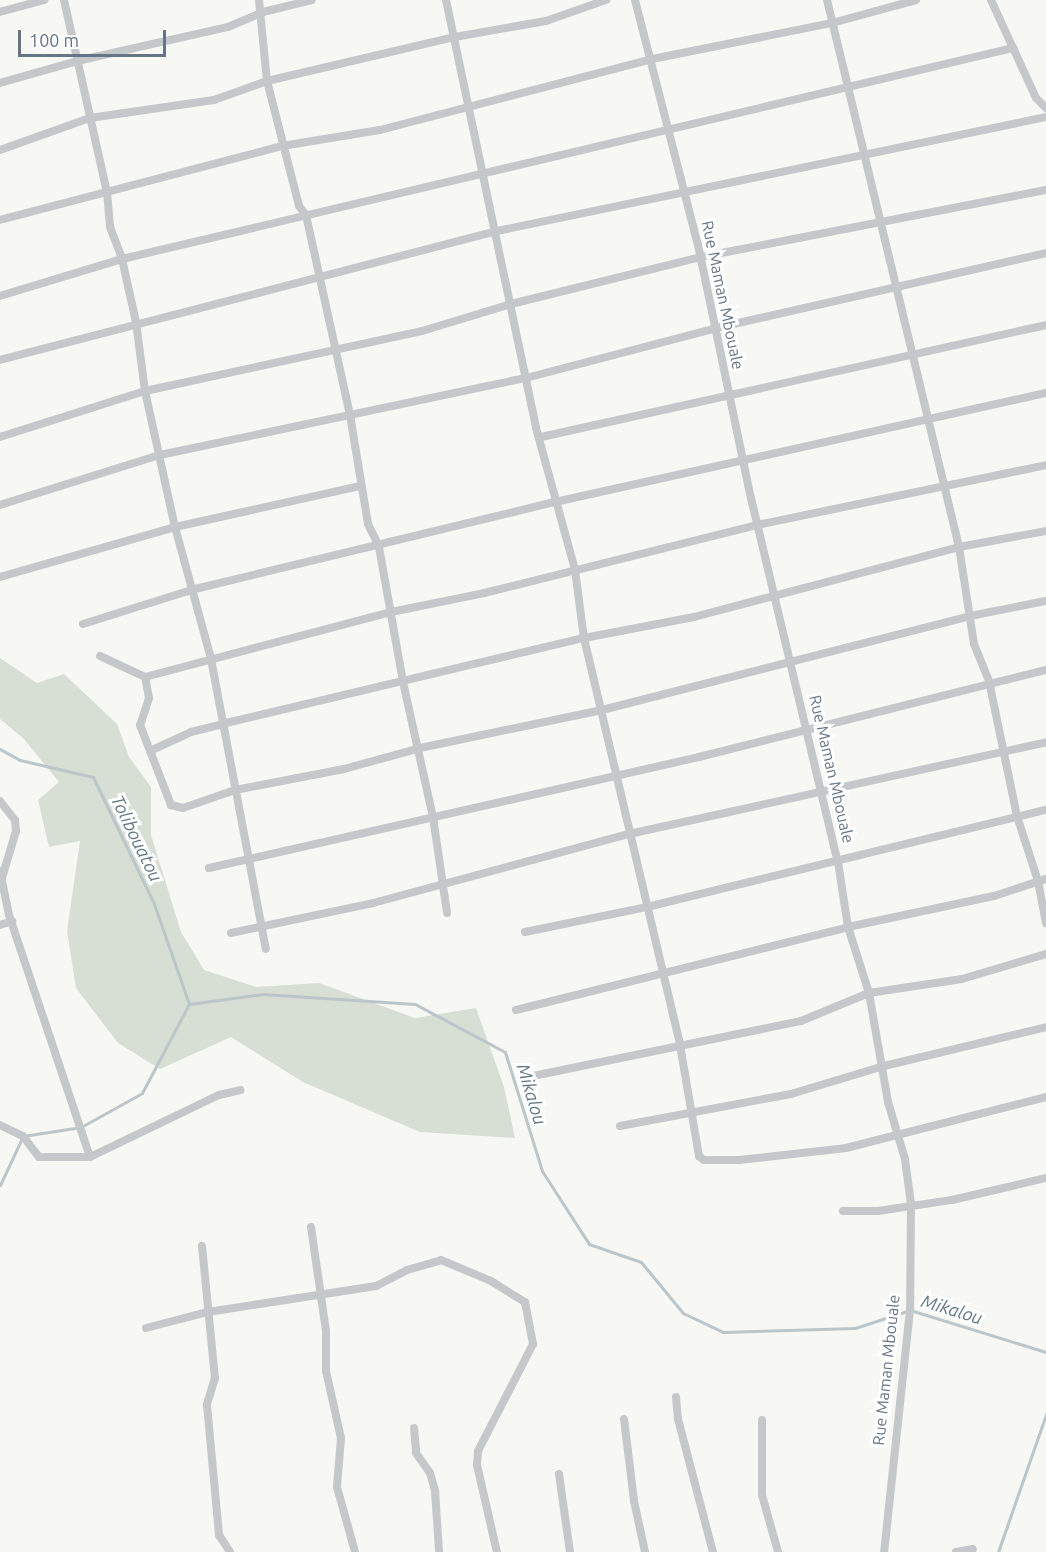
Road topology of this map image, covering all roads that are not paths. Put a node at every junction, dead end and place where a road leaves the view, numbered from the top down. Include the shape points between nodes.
1 (44, 0) edge
2 (64, 0) edge
3 (259, 0) edge
4 (312, 0) edge
5 (446, 0) edge
6 (606, 0) edge
7 (635, 0) edge
8 (827, 0) edge
9 (916, 0) edge
10 (991, 0) edge
11 (0, 12) edge
12 (263, 12) junction
13 (832, 23) junction
14 (455, 37) junction
15 (1012, 48) junction
16 (652, 59) junction
17 (77, 61) junction
18 (267, 81) junction
19 (0, 83) edge
20 (848, 87) junction
21 (466, 105) junction
22 (1046, 108) edge
23 (1046, 117) edge
24 (90, 118) junction
25 (668, 127) junction
26 (282, 146) junction
27 (0, 150) edge
28 (864, 156) junction
29 (482, 173) junction
30 (1046, 190) edge
31 (107, 192) junction
32 (685, 194) junction
33 (306, 215) junction
34 (0, 220) edge
35 (879, 221) junction
36 (497, 231) junction
37 (1046, 253) edge
38 (701, 257) junction
39 (122, 259) junction
40 (320, 278) junction
41 (895, 285) junction
42 (0, 296) edge
43 (511, 304) junction
44 (136, 322) junction
45 (1046, 325) edge
46 (716, 328) junction
47 (333, 348) junction
48 (912, 353) junction
49 (0, 360) edge
50 (526, 378) junction
51 (145, 391) junction
52 (1046, 393) edge
53 (729, 396) junction
54 (350, 415) junction
55 (928, 417) junction
56 (0, 436) edge
57 (541, 437) junction
58 (160, 455) junction
59 (743, 461) junction
60 (1046, 465) edge
61 (944, 484) junction
62 (360, 486) junction
63 (555, 502) junction
64 (0, 505) edge
65 (758, 525) junction
66 (175, 527) junction
67 (1046, 531) edge
68 (379, 547) junction
69 (959, 547) junction
70 (575, 570) junction
71 (0, 577) edge
72 (195, 589) junction
73 (774, 593) junction
74 (1046, 601) edge
75 (392, 612) junction
76 (970, 616) junction
77 (83, 624) dead end
78 (584, 638) junction
79 (100, 656) dead end
80 (211, 659) junction
81 (790, 661) junction
82 (1046, 670) edge
83 (145, 677) junction
84 (989, 681) junction
85 (403, 682) junction
86 (602, 710) junction
87 (222, 724) junction
88 (808, 727) junction
89 (1046, 742) edge
90 (420, 748) junction
91 (150, 751) junction
92 (1003, 754) junction
93 (616, 775) junction
94 (236, 789) junction
95 (822, 794) junction
96 (0, 801) edge
97 (1046, 810) edge
98 (1017, 816) junction
99 (433, 817) junction
100 (629, 834) junction
101 (247, 858) junction
102 (838, 862) junction
103 (209, 868) dead end
104 (1, 875) edge
105 (1042, 880) edge
106 (443, 883) junction
107 (647, 907) junction
108 (447, 913) dead end
109 (12, 921) junction
110 (1046, 923) edge
111 (0, 925) edge
112 (260, 927) junction
113 (848, 927) junction
114 (525, 932) dead end
115 (231, 933) dead end
116 (266, 950) dead end
117 (1046, 954) edge
118 (663, 973) junction
119 (869, 993) junction
120 (516, 1010) dead end
121 (1046, 1027) edge
122 (680, 1045) junction
123 (884, 1066) junction
124 (533, 1076) dead end
125 (240, 1090) dead end
126 (1046, 1097) edge
127 (691, 1110) junction
128 (0, 1125) edge
129 (620, 1126) dead end
130 (899, 1134) junction
131 (90, 1157) junction
132 (1046, 1178) edge
133 (911, 1204) junction
134 (843, 1211) dead end
135 (311, 1227) dead end
136 (202, 1246) dead end
137 (320, 1293) junction
138 (208, 1312) junction
139 (146, 1328) dead end
140 (676, 1396) dead end
141 (624, 1419) dead end
142 (762, 1420) dead end
143 (414, 1428) dead end
144 (559, 1474) dead end
145 (973, 1549) dead end
146 (230, 1552) edge
147 (355, 1552) edge
148 (439, 1552) edge
149 (497, 1552) edge
150 (570, 1552) edge
151 (645, 1552) edge
152 (713, 1552) edge
153 (777, 1552) edge
154 (884, 1552) edge
155 (956, 1552) edge

1 - 11 street
2 - 17 street
3 - 12 street
4 - 12 street
5 - 14 street
6 - 14 street via 546,21
7 - 16 street, Rue Maman Mbouale
8 - 13 street
9 - 13 street
10 - 15 street
12 - 17 street via 228,27
12 - 18 street
13 - 16 street
13 - 20 street
14 - 18 street
14 - 21 street
15 - 20 street
15 - 22 street via 1036,98
16 - 21 street
16 - 25 street, Rue Maman Mbouale
17 - 19 street
17 - 24 street
18 - 24 street via 214,100
18 - 26 street
20 - 25 street
20 - 28 street
21 - 26 street via 380,130
21 - 29 street
23 - 28 street
24 - 27 street
24 - 31 street
25 - 29 street
25 - 32 street, Rue Maman Mbouale
26 - 31 street
26 - 33 street via 299,207
28 - 32 street
28 - 35 street
29 - 33 street
29 - 36 street
30 - 35 street
31 - 34 street
31 - 39 street via 110,226
32 - 36 street
32 - 38 street, Rue Maman Mbouale
33 - 39 street
33 - 40 street
35 - 38 street
35 - 41 street
36 - 40 street
36 - 43 street
37 - 41 street
38 - 43 street
38 - 46 street, Rue Maman Mbouale
39 - 42 street
39 - 44 street
40 - 44 street
40 - 47 street
41 - 46 street
41 - 48 street
43 - 47 street via 422,331
43 - 50 street
44 - 49 street
44 - 51 street
45 - 48 street
46 - 50 street
46 - 53 street, Rue Maman Mbouale
47 - 51 street
47 - 54 street
48 - 53 street
48 - 55 street
50 - 54 street
50 - 57 street
51 - 56 street
51 - 58 street
52 - 55 street
53 - 57 street
53 - 59 street, Rue Maman Mbouale
54 - 58 street
54 - 62 street
55 - 59 street
55 - 61 street
57 - 63 street
58 - 64 street
58 - 66 street
59 - 63 street
59 - 65 street, Rue Maman Mbouale
60 - 61 street
61 - 65 street
61 - 69 street
62 - 66 street
62 - 68 street via 368,524
63 - 68 street
63 - 70 street
65 - 70 street
65 - 73 street, Rue Maman Mbouale
66 - 71 street
66 - 72 street
67 - 69 street
68 - 72 street
68 - 75 street
69 - 73 street
69 - 76 street
70 - 75 street
70 - 78 street
72 - 77 street
72 - 80 street
73 - 78 street via 694,617
73 - 81 street, Rue Maman Mbouale
74 - 76 street
75 - 80 street
75 - 85 street
76 - 81 street
76 - 84 street via 974,644
78 - 85 street
78 - 86 street
79 - 83 street
80 - 83 street
80 - 87 street
81 - 86 street
81 - 88 street, Rue Maman Mbouale
82 - 84 street
83 - 91 street via 149,698 140,725
84 - 88 street via 815,729
84 - 92 street
85 - 87 street
85 - 90 street
86 - 90 street
86 - 93 street
87 - 91 street via 191,732
87 - 94 street
88 - 93 street
88 - 95 street, Rue Maman Mbouale
89 - 92 street
90 - 94 street via 344,770
90 - 99 street
91 - 94 street via 174,808
92 - 95 street
92 - 98 street
93 - 99 street
93 - 100 street
94 - 101 street
95 - 100 street
95 - 102 street, Rue Maman Mbouale
96 - 104 street via 15,820 16,831
97 - 98 street
98 - 102 street
98 - 105 street
99 - 101 street
99 - 106 street
100 - 106 street
100 - 107 street
101 - 103 street
101 - 112 street
102 - 107 street
102 - 113 street, Rue Maman Mbouale
104 - 109 street
105 - 110 street
105 - 113 street via 994,896
106 - 108 street
106 - 112 street
107 - 114 street
107 - 118 street
109 - 111 street
109 - 131 street
112 - 115 street
112 - 116 street
113 - 118 street
113 - 119 street, Rue Maman Mbouale
117 - 119 street via 962,979
118 - 120 street
118 - 122 street
119 - 122 street via 801,1021
119 - 123 street, Rue Maman Mbouale
121 - 123 street
122 - 124 street
122 - 127 street
123 - 127 street via 791,1094
123 - 130 street, Rue Maman Mbouale via 888,1102
125 - 131 street via 219,1095
126 - 130 street via 979,1117
127 - 129 street
127 - 130 street via 696,1150 704,1160 834,1150
128 - 131 street via 23,1136 39,1157
130 - 133 street, Rue Maman Mbouale
132 - 133 street via 952,1200
133 - 134 street via 878,1211
133 - 154 street, Rue Maman Mbouale via 910,1310
135 - 137 street
136 - 138 street
137 - 138 street
137 - 147 street via 326,1331 326,1371 341,1438 337,1487
137 - 149 street via 376,1286 441,1260 491,1281 525,1302 533,1344 478,1451 477,1466
138 - 139 street
138 - 146 street via 215,1378 207,1405 219,1535
140 - 152 street via 678,1419
141 - 151 street
142 - 153 street via 762,1495
143 - 148 street via 416,1453 430,1473 435,1491
144 - 150 street
145 - 155 street

